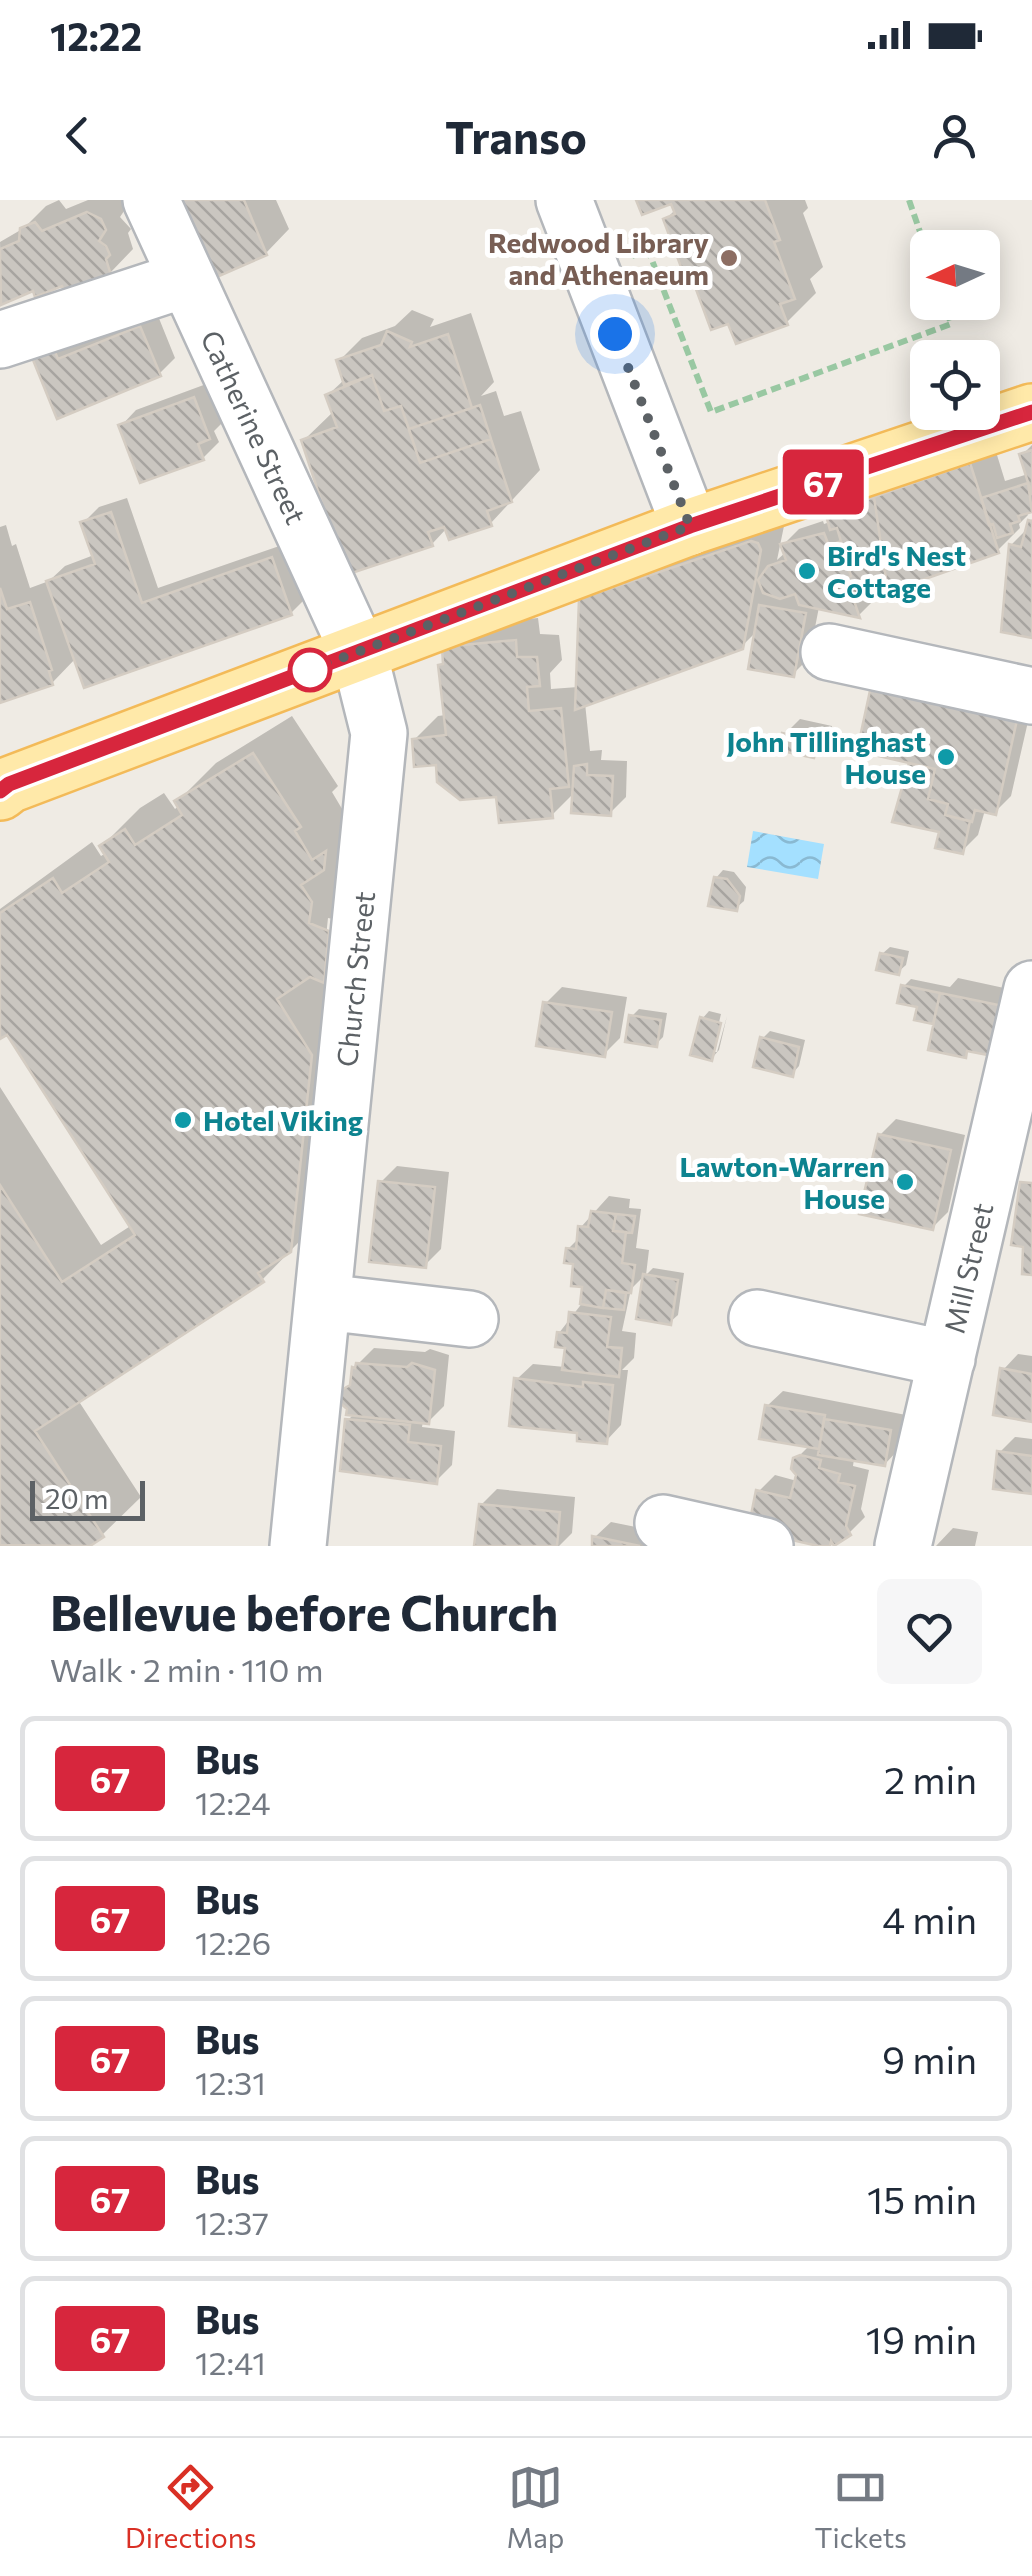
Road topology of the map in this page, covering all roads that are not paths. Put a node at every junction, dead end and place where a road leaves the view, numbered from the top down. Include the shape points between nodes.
1 (151, 200) edge
2 (564, 200) edge
3 (186, 279) junction
4 (0, 340) edge
5 (1032, 412) edge
6 (690, 526) junction
7 (829, 652) dead end
8 (359, 653) junction
9 (1032, 696) edge
10 (3, 782) edge
11 (1032, 990) edge
12 (1019, 1106) edge
13 (324, 1302) junction
14 (757, 1318) dead end
15 (470, 1319) dead end
16 (947, 1359) junction
17 (663, 1523) dead end
18 (298, 1546) edge
19 (764, 1546) edge
20 (903, 1546) edge

1 - 3 street, Catherine Street
2 - 6 street
3 - 4 street
3 - 8 street, Catherine Street
5 - 6 main road
6 - 8 main road
7 - 9 street
8 - 10 main road
8 - 13 street, Church Street via 379,733
11 - 12 street, Mill Street
12 - 16 street, Mill Street
13 - 15 street
13 - 18 street, Church Street
14 - 16 street
16 - 20 street, Mill Street
17 - 19 street

